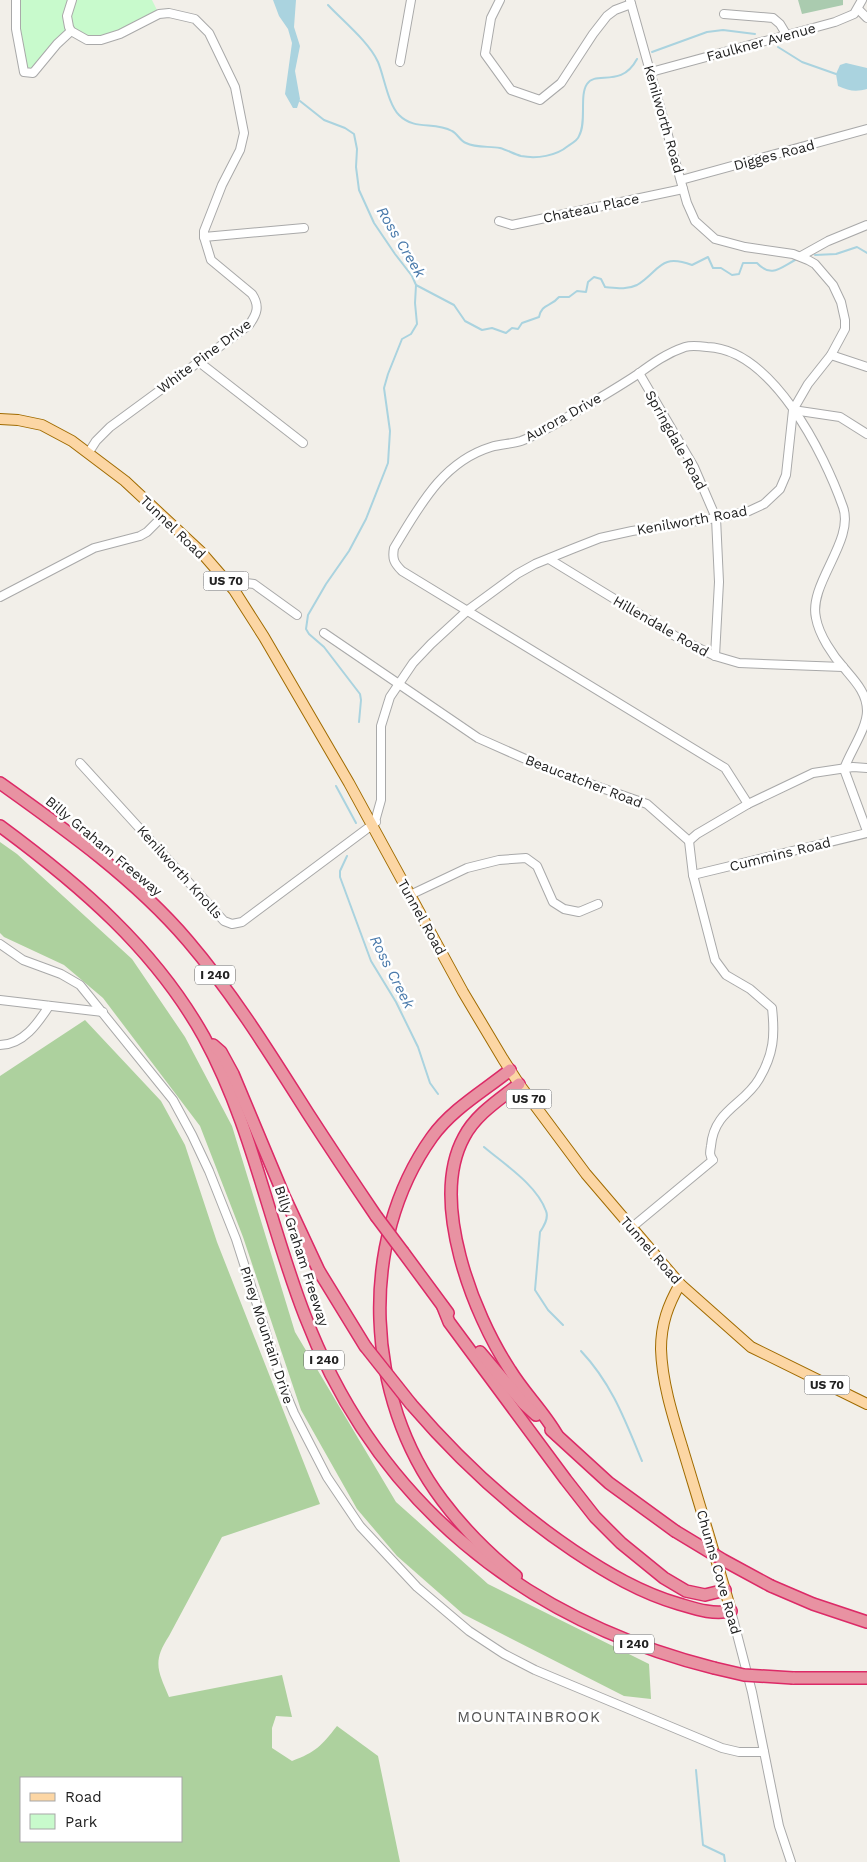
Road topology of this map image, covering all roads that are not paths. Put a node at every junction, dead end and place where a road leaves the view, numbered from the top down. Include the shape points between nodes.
1 (16, 0) edge
2 (72, 0) edge
3 (411, 0) edge
4 (500, 0) edge
5 (862, 0) edge
6 (631, 2) edge
7 (858, 9) junction
8 (724, 14) dead end
9 (867, 18) edge
10 (72, 31) junction
11 (786, 34) junction
12 (400, 62) dead end
13 (651, 72) junction
14 (867, 130) edge
15 (681, 180) junction
16 (683, 189) junction
17 (498, 222) dead end
18 (867, 225) edge
19 (304, 228) dead end
20 (204, 237) junction
21 (801, 256) junction
22 (831, 355) junction
23 (199, 362) junction
24 (867, 367) edge
25 (639, 373) junction
26 (793, 410) junction
27 (0, 419) edge
28 (867, 434) edge
29 (303, 442) dead end
30 (89, 452) junction
31 (163, 516) junction
32 (716, 518) junction
33 (549, 559) junction
34 (234, 590) junction
35 (0, 597) edge
36 (468, 610) junction
37 (297, 615) dead end
38 (324, 633) dead end
39 (715, 656) junction
40 (843, 667) junction
41 (398, 685) junction
42 (80, 763) dead end
43 (867, 768) edge
44 (844, 769) junction
45 (0, 783) edge
46 (748, 804) junction
47 (373, 825) junction
48 (0, 826) edge
49 (866, 828) edge
50 (689, 840) junction
51 (693, 875) junction
52 (410, 895) junction
53 (598, 904) dead end
54 (0, 944) edge
55 (0, 1000) edge
56 (49, 1006) junction
57 (103, 1012) junction
58 (203, 1035) junction
59 (0, 1045) edge
60 (510, 1070) junction
61 (519, 1084) junction
62 (631, 1228) junction
63 (680, 1284) junction
64 (443, 1307) junction
65 (867, 1404) edge
66 (557, 1435) junction
67 (725, 1590) junction
68 (559, 1608) junction
69 (731, 1611) junction
70 (867, 1622) edge
71 (867, 1678) edge
72 (764, 1752) junction
73 (791, 1862) edge

1 - 10 street via 16,28 24,72 33,73
2 - 10 street via 67,16
3 - 12 street
4 - 6 street via 491,18 485,54 512,90 540,100 562,83 607,16
5 - 7 street
6 - 13 street, Kenilworth Road
7 - 9 street
7 - 11 street, Faulkner Avenue via 835,22
8 - 11 street via 773,18
10 - 20 street via 87,40 101,40 159,14 169,13 195,19 209,34 235,87 244,133
11 - 13 street, Faulkner Avenue
13 - 15 street, Kenilworth Road
14 - 15 street, Digges Road
15 - 16 street, Kenilworth Road
16 - 17 street, Chateau Place via 512,225
16 - 21 street, Kenilworth Road via 692,217 715,239
18 - 21 street
19 - 20 street
20 - 23 street, White Pine Drive via 211,260 252,294 258,308 249,325
21 - 22 street, Kenilworth Road via 815,264 841,302 845,325
22 - 24 street
22 - 26 street, Kenilworth Road
23 - 29 street
23 - 30 street, White Pine Drive via 110,427
25 - 26 street, Aurora Drive via 658,359 687,346 718,347 747,361 772,382
25 - 32 street, Springdale Road via 694,467
25 - 36 street, Aurora Drive via 528,438 490,447 462,460 427,494 394,548 394,564
26 - 28 street via 840,417
26 - 32 street, Kenilworth Road via 789,461 780,489 764,504 749,511
26 - 40 street, Aurora Drive via 824,461 844,510 843,532 817,597 815,617
27 - 30 main road, Tunnel Road / US 70 via 42,426
30 - 31 main road, Tunnel Road / US 70
31 - 34 main road, Tunnel Road / US 70
31 - 35 street via 140,536 94,548
32 - 33 street, Kenilworth Road via 632,530
32 - 39 street, Springdale Road via 720,582
33 - 36 street, Kenilworth Road via 517,574
33 - 39 street, Hillendale Road via 680,639
34 - 37 street via 254,584
34 - 47 main road, Tunnel Road / US 70
36 - 41 street, Kenilworth Road via 413,663
36 - 46 street, Aurora Drive via 725,768
38 - 41 street, Beaucatcher Road
39 - 40 street, Hillendale Road via 738,663
40 - 44 street, Aurora Drive via 863,692 867,711 863,728
41 - 47 street, Kenilworth Road via 385,709 381,726 383,813
41 - 50 street, Beaucatcher Road via 478,738 548,769 647,804
42 - 47 street, Kenilworth Knolls via 224,921 232,924 242,922
43 - 44 street
44 - 46 street via 813,773
44 - 49 street
45 - 64 highway, Billy Graham Freeway / I 240, bridge via 118,873 187,940 262,1041 376,1216
46 - 50 street
47 - 52 main road, Tunnel Road / US 70
48 - 58 highway, Billy Graham Freeway / I 240 via 93,899 124,930 152,961
49 - 51 street, Cummins Road
50 - 51 street
51 - 62 street via 714,960 726,975 750,989 772,1008 772,1050 759,1080 728,1109 715,1127 710,1156 713,1160
52 - 53 street via 468,868 499,860 526,858 537,866 553,902 564,909 579,912
52 - 60 main road, Tunnel Road / US 70
54 - 57 street, Piney Mountain Drive via 23,960 80,985
55 - 56 street
56 - 57 street
56 - 59 street via 37,1026 16,1042
57 - 72 street, Piney Mountain Drive via 172,1100 201,1153 236,1239 284,1389 327,1477 360,1526 417,1587 469,1631 504,1654 534,1670 722,1748
58 - 68 highway, Billy Graham Freeway / I 240 via 241,1121 304,1315 339,1391 362,1430 395,1474 442,1525 494,1569
58 - 69 highway, bridge via 220,1052 233,1074 304,1241 340,1307 365,1346 438,1435 496,1491 590,1562 669,1602 713,1613
60 - 61 main road, Tunnel Road / US 70
60 - 68 highway via 448,1118 433,1135 400,1196 381,1277 384,1359 403,1429 441,1500 495,1558 552,1599
61 - 62 main road, Tunnel Road / US 70
61 - 66 highway via 489,1107 464,1137 452,1170 452,1206 461,1259 478,1311 510,1370
62 - 63 main road, Tunnel Road / US 70
63 - 65 main road, Tunnel Road / US 70 via 751,1348
63 - 67 main road, Chunns Cove Road via 664,1320 663,1365 675,1422
64 - 66 highway, Billy Graham Freeway / I 240 via 524,1404
64 - 67 highway via 449,1322 595,1517 635,1555 677,1586 700,1595
66 - 70 highway, Billy Graham Freeway / I 240, bridge via 609,1483 675,1532 771,1586
67 - 69 main road, Chunns Cove Road
68 - 71 highway, Billy Graham Freeway / I 240, bridge via 586,1624 652,1651 744,1675
69 - 72 street, Chunns Cove Road
72 - 73 street, Chunns Cove Road via 779,1826

